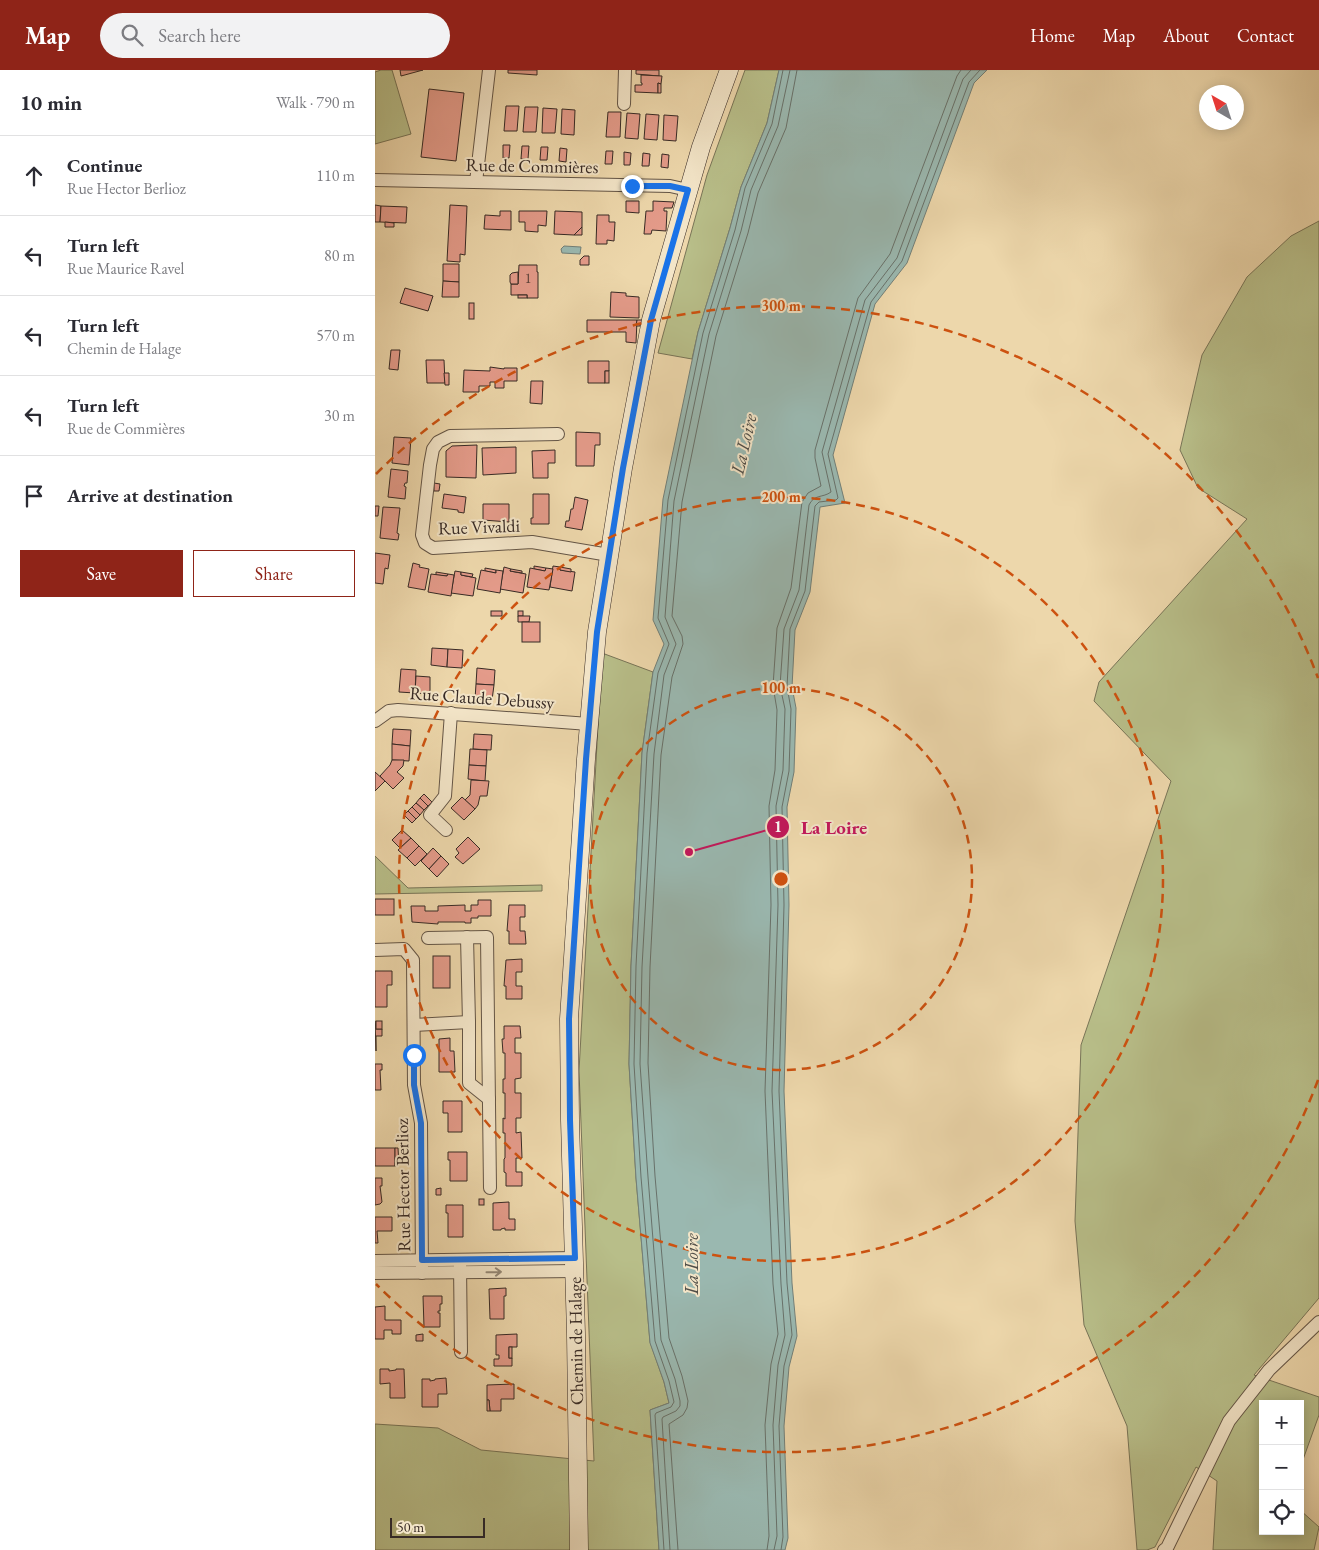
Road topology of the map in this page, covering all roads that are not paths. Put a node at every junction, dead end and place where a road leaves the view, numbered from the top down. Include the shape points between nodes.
1 (489, 70) edge
2 (625, 70) edge
3 (729, 70) edge
4 (624, 104) dead end
5 (375, 180) edge
6 (476, 182) junction
7 (688, 190) junction
8 (558, 434) dead end
9 (609, 555) junction
10 (451, 713) junction
11 (375, 721) edge
12 (589, 724) junction
13 (446, 830) dead end
14 (428, 938) dead end
15 (467, 938) junction
16 (375, 950) edge
17 (469, 1022) junction
18 (414, 1025) junction
19 (489, 1099) junction
20 (491, 1188) dead end
21 (375, 1261) edge
22 (575, 1264) junction
23 (422, 1266) junction
24 (460, 1266) junction
25 (375, 1273) edge
26 (1319, 1322) edge
27 (461, 1352) dead end
28 (579, 1550) edge
29 (1164, 1550) edge

1 - 6 street
2 - 4 street
3 - 7 main road, Chemin de Halage
5 - 6 street, Rue de Commières
6 - 7 street, Rue de Commières via 670,186
7 - 9 main road, Chemin de Halage via 651,320
8 - 9 street, Rue Vivaldi via 450,436 438,442 429,465 422,535 425,543 433,548 532,542
9 - 12 main road, Chemin de Halage via 597,632
10 - 11 street, Rue Claude Debussy via 398,710 389,711
10 - 12 street, Rue Claude Debussy
10 - 13 street via 445,796 430,815
12 - 22 main road, Chemin de Halage via 569,1019
14 - 15 street
15 - 17 street
15 - 19 street via 487,937
16 - 18 street, Rue Hector Berlioz via 404,948 413,960
17 - 18 street
17 - 19 street via 469,1083
18 - 23 street, Rue Hector Berlioz via 414,1085 421,1123
19 - 20 street
21 - 23 street
22 - 24 street
22 - 28 main road, Chemin de Halage
23 - 24 street
23 - 25 street
24 - 27 street
26 - 29 street via 1269,1370 1229,1421

